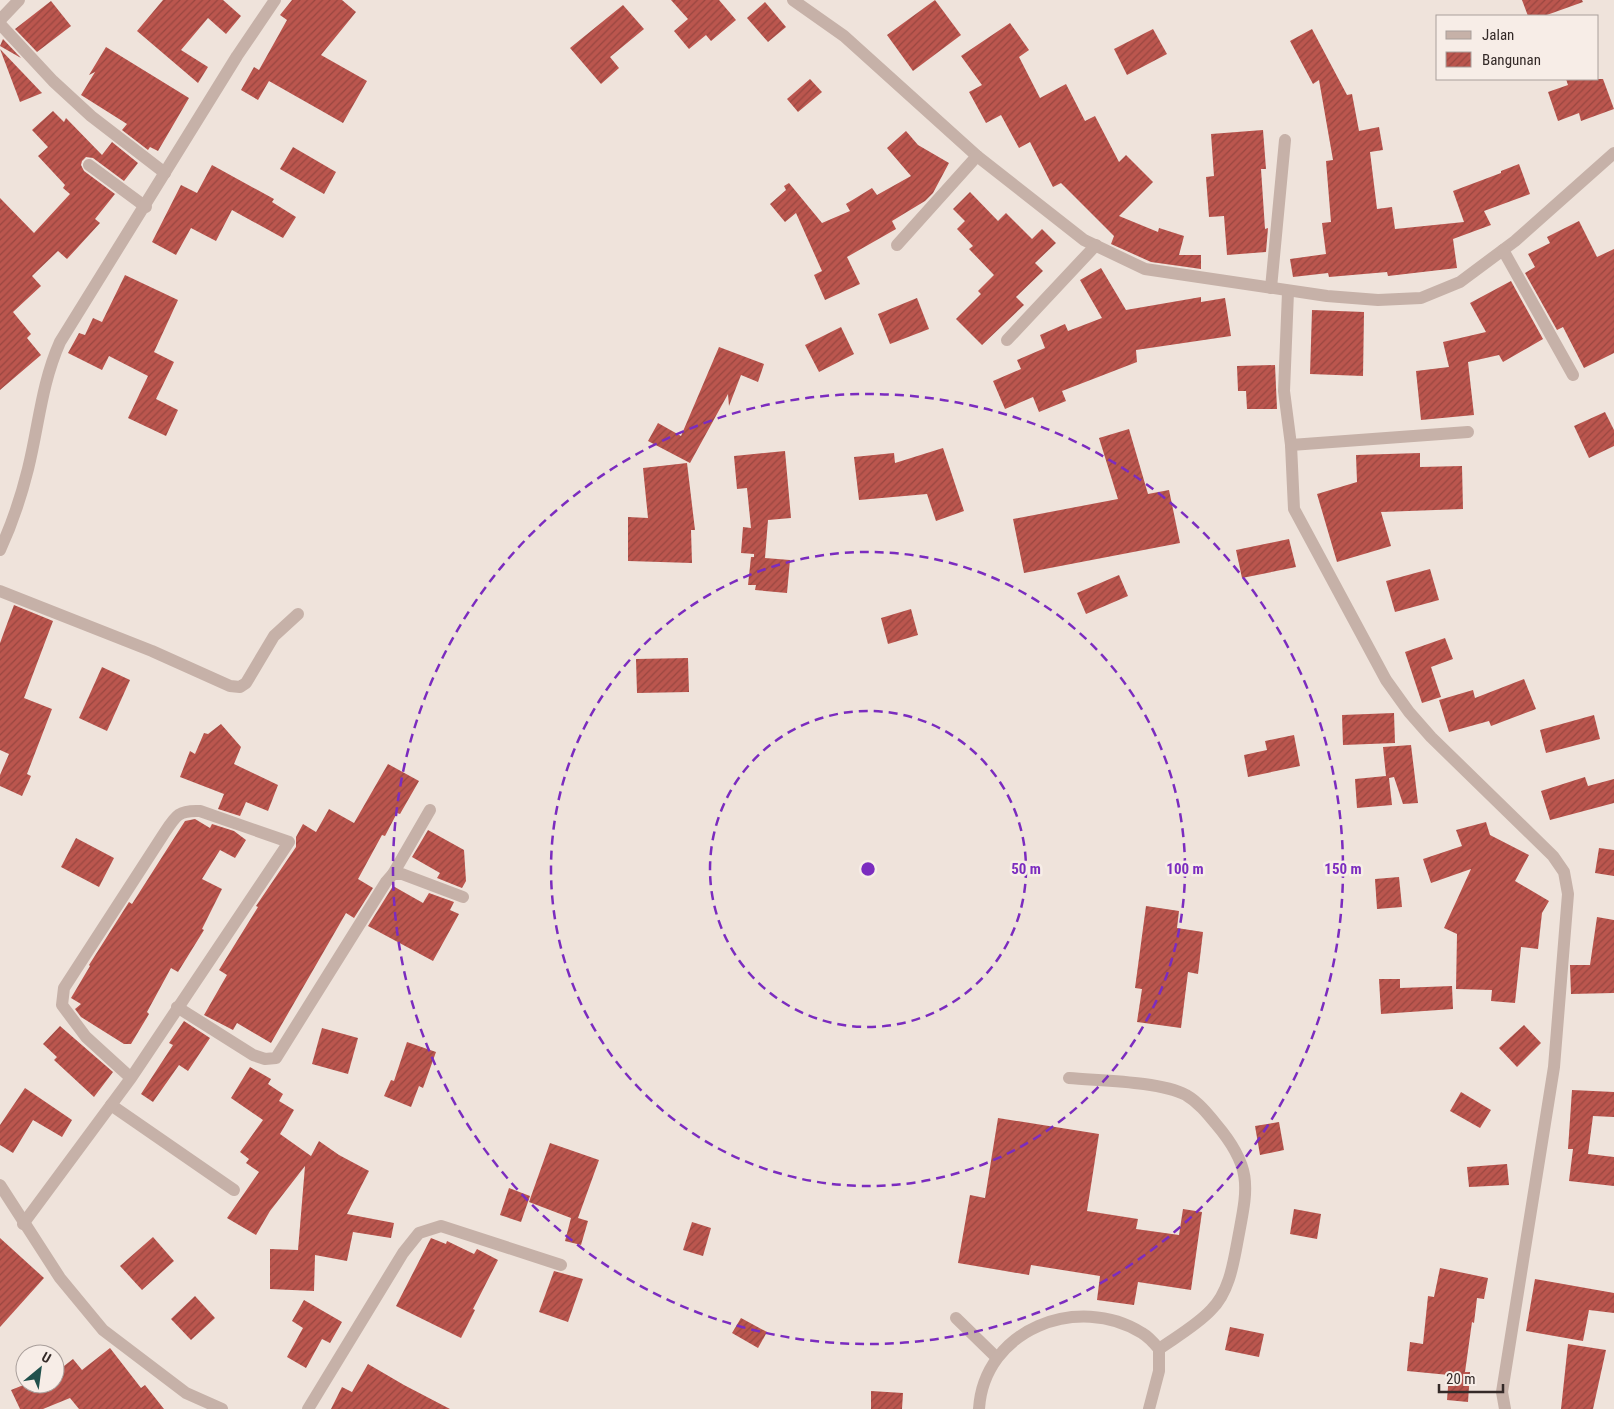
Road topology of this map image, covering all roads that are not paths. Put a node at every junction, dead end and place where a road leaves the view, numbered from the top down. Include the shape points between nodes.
1 (19, 0) edge
2 (275, 0) edge
3 (793, 0) edge
4 (0, 20) edge
5 (0, 24) edge
6 (1285, 140) dead end
7 (1614, 154) edge
8 (977, 156) junction
9 (89, 164) dead end
10 (165, 173) junction
11 (146, 206) junction
12 (897, 245) dead end
13 (1096, 245) junction
14 (1503, 250) junction
15 (1271, 288) junction
16 (1288, 292) junction
17 (1006, 340) dead end
18 (1573, 376) dead end
19 (1468, 432) dead end
20 (1290, 445) junction
21 (0, 550) edge
22 (0, 591) edge
23 (298, 614) dead end
24 (430, 810) dead end
25 (394, 874) junction
26 (463, 896) dead end
27 (177, 1007) junction
28 (131, 1078) junction
29 (1069, 1078) dead end
30 (111, 1105) junction
31 (0, 1185) edge
32 (234, 1190) dead end
33 (23, 1224) junction
34 (561, 1265) dead end
35 (956, 1318) dead end
36 (1159, 1349) junction
37 (996, 1357) junction
38 (222, 1409) edge
39 (308, 1409) edge
40 (979, 1409) edge
41 (1149, 1409) edge
42 (1505, 1409) edge

1 - 4 street
2 - 10 street
3 - 8 street via 844,36
5 - 10 street via 91,116
6 - 15 street
7 - 14 street
8 - 12 street
8 - 13 street via 1084,240
9 - 11 street
10 - 11 street
11 - 21 street via 60,342 49,368 28,470
13 - 15 street via 1145,269
13 - 17 street
14 - 16 street via 1460,282 1421,298 1378,300
14 - 18 street
15 - 16 street
16 - 20 street via 1284,391
19 - 20 street
20 - 42 street via 1294,509 1386,680 1409,712 1521,828 1553,856 1564,872 1568,894 1554,1067 1502,1392
22 - 23 street via 152,651 230,686 240,687 246,683 274,636
24 - 25 street
25 - 26 street
25 - 27 street via 276,1058 253,1055
27 - 28 street
27 - 28 street via 289,842 200,811 186,810 176,816 165,832 64,988 62,1005 86,1036
28 - 30 street
29 - 36 street via 1163,1088 1184,1095 1204,1110 1242,1162 1247,1190 1226,1286 1211,1311
30 - 32 street
30 - 33 street
31 - 33 street
33 - 38 street via 60,1278 103,1330 186,1394
34 - 39 street via 441,1226 419,1233 403,1253
35 - 37 street
36 - 37 street via 1144,1334 1125,1324 1080,1315 1036,1327
36 - 41 street via 1159,1372
37 - 40 street via 986,1378

